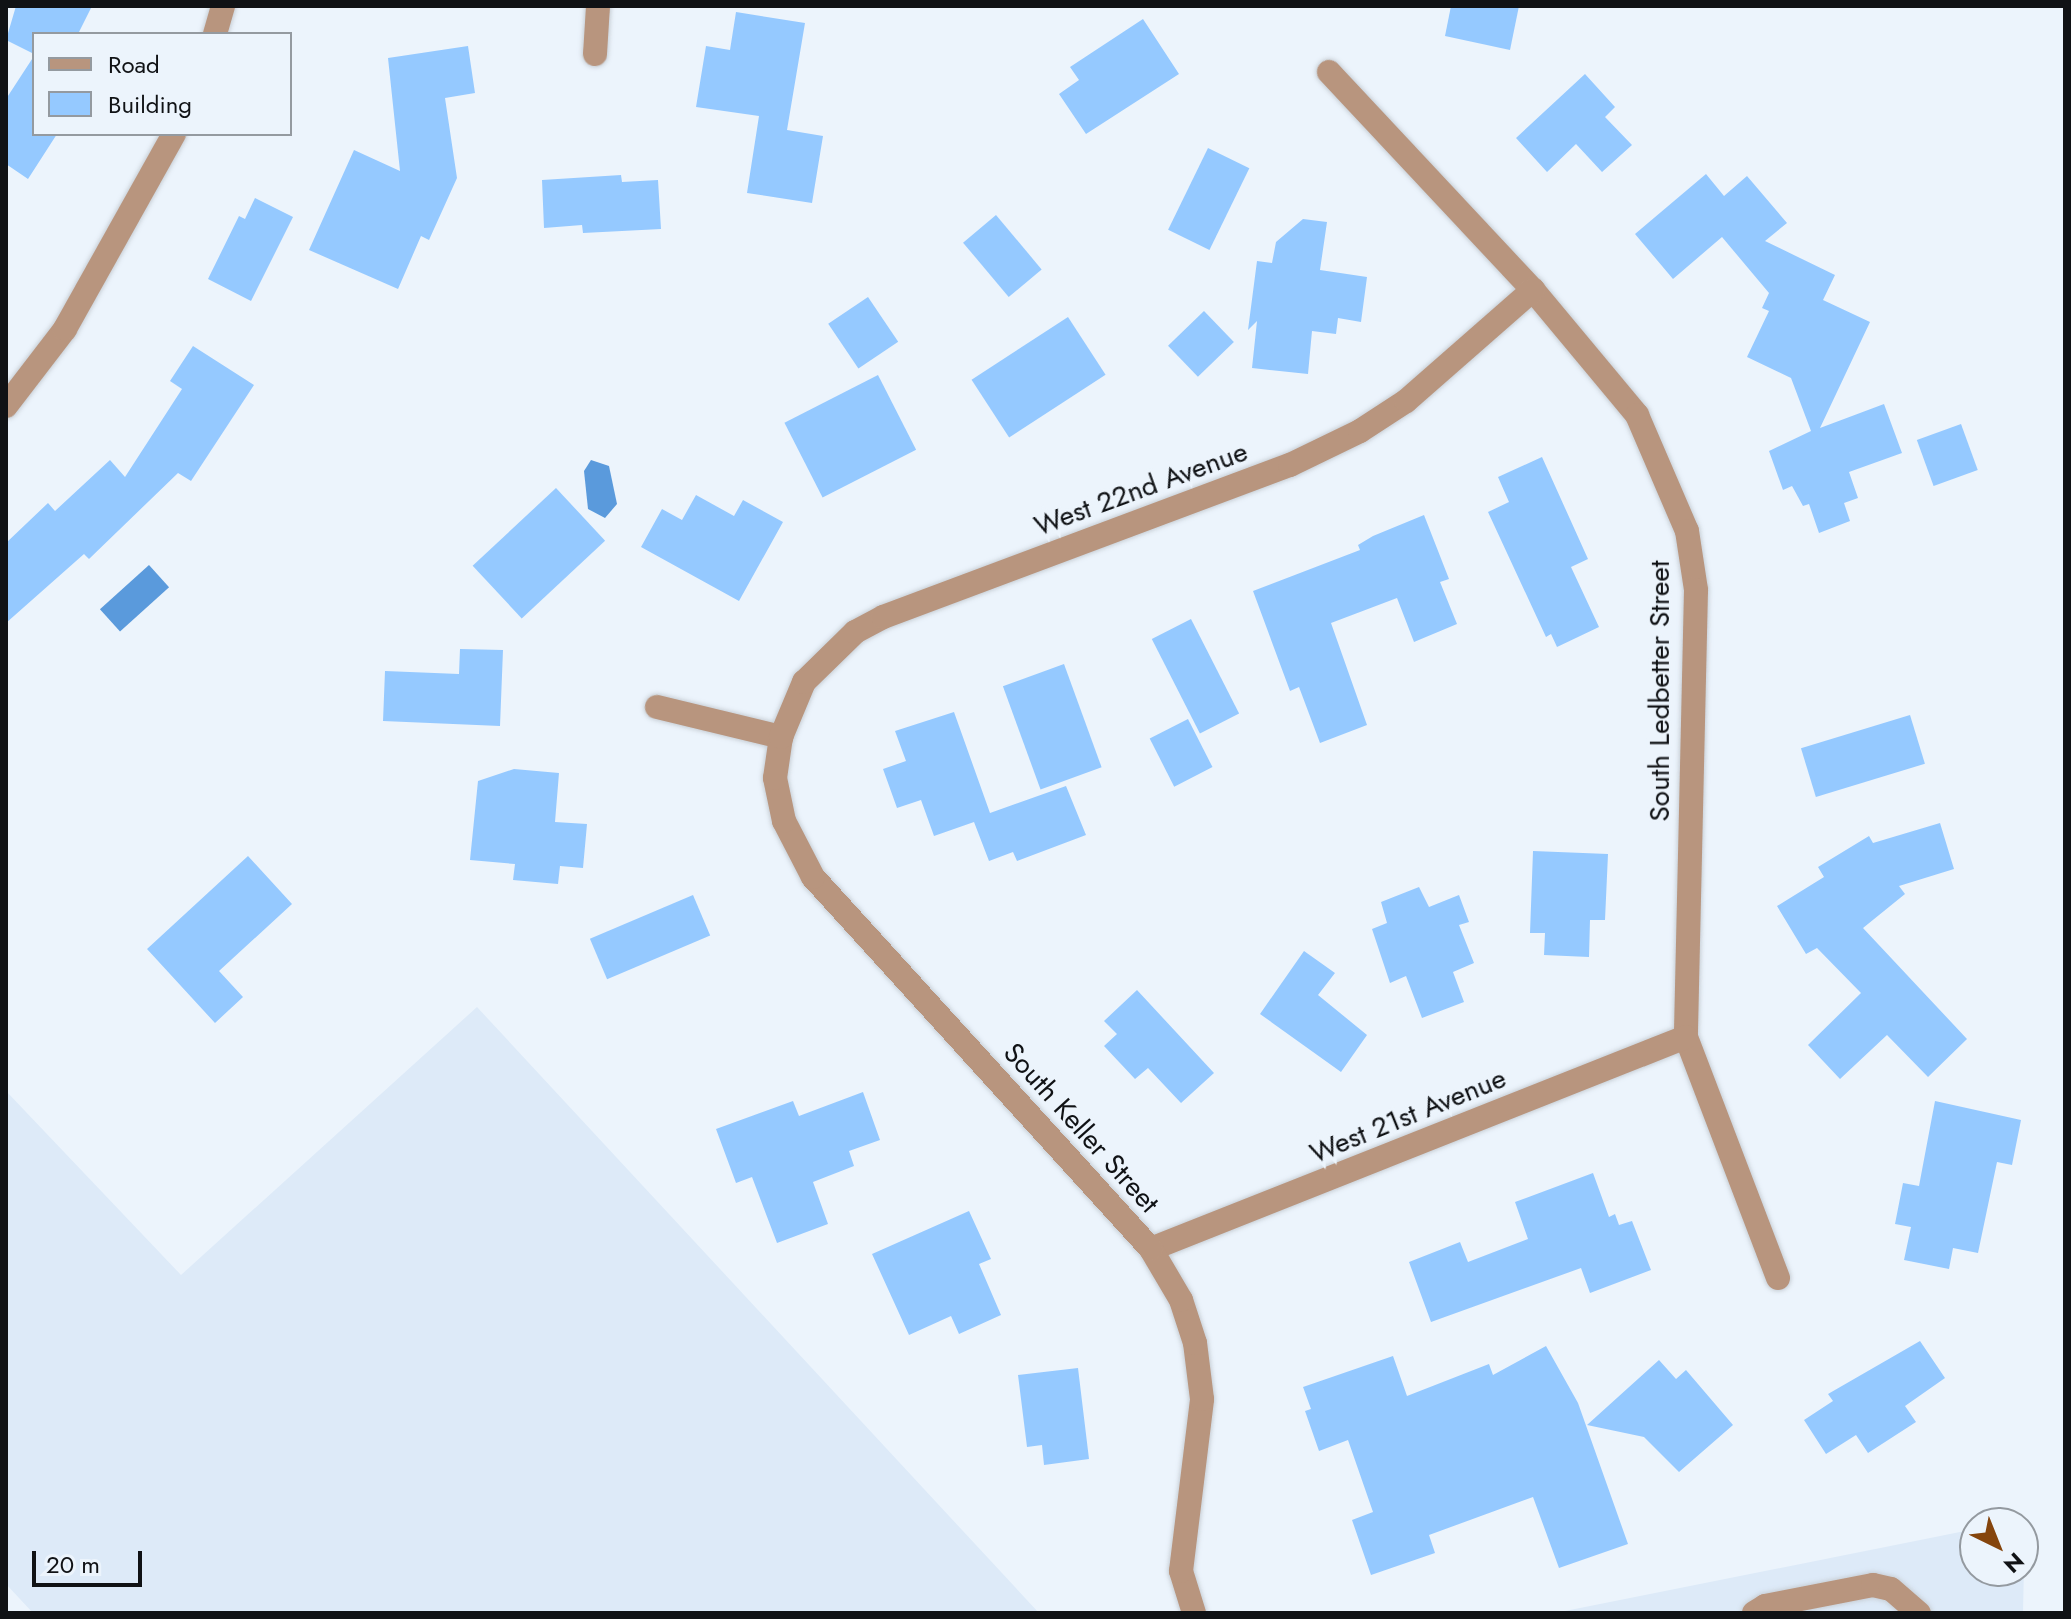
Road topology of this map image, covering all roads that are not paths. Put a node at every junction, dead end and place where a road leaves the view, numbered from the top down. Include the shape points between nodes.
1 (223, 6) edge
2 (598, 6) edge
3 (216, 32) edge
4 (595, 54) dead end
5 (1329, 72) dead end
6 (173, 136) edge
7 (1533, 290) junction
8 (6, 406) edge
9 (657, 707) dead end
10 (781, 737) junction
11 (1686, 1037) junction
12 (1151, 1249) junction
13 (1778, 1278) dead end
14 (1194, 1613) edge
15 (1754, 1613) edge
16 (1919, 1613) edge

1 - 3 street
2 - 4 street
5 - 7 street, South Ledbetter Street
6 - 8 street via 65,329
7 - 10 street, West 22nd Avenue via 1406,401 1360,431 1290,465 855,632 804,682
7 - 11 street, South Ledbetter Street via 1637,415 1687,531 1696,590
9 - 10 street
10 - 12 street, South Keller Street via 775,778 784,821 813,877
11 - 12 street, West 21st Avenue
11 - 13 street, South Ledbetter Street
12 - 14 street, South Keller Street via 1181,1300 1195,1343 1202,1399 1181,1571
15 - 16 street via 1765,1606 1873,1585 1891,1589

